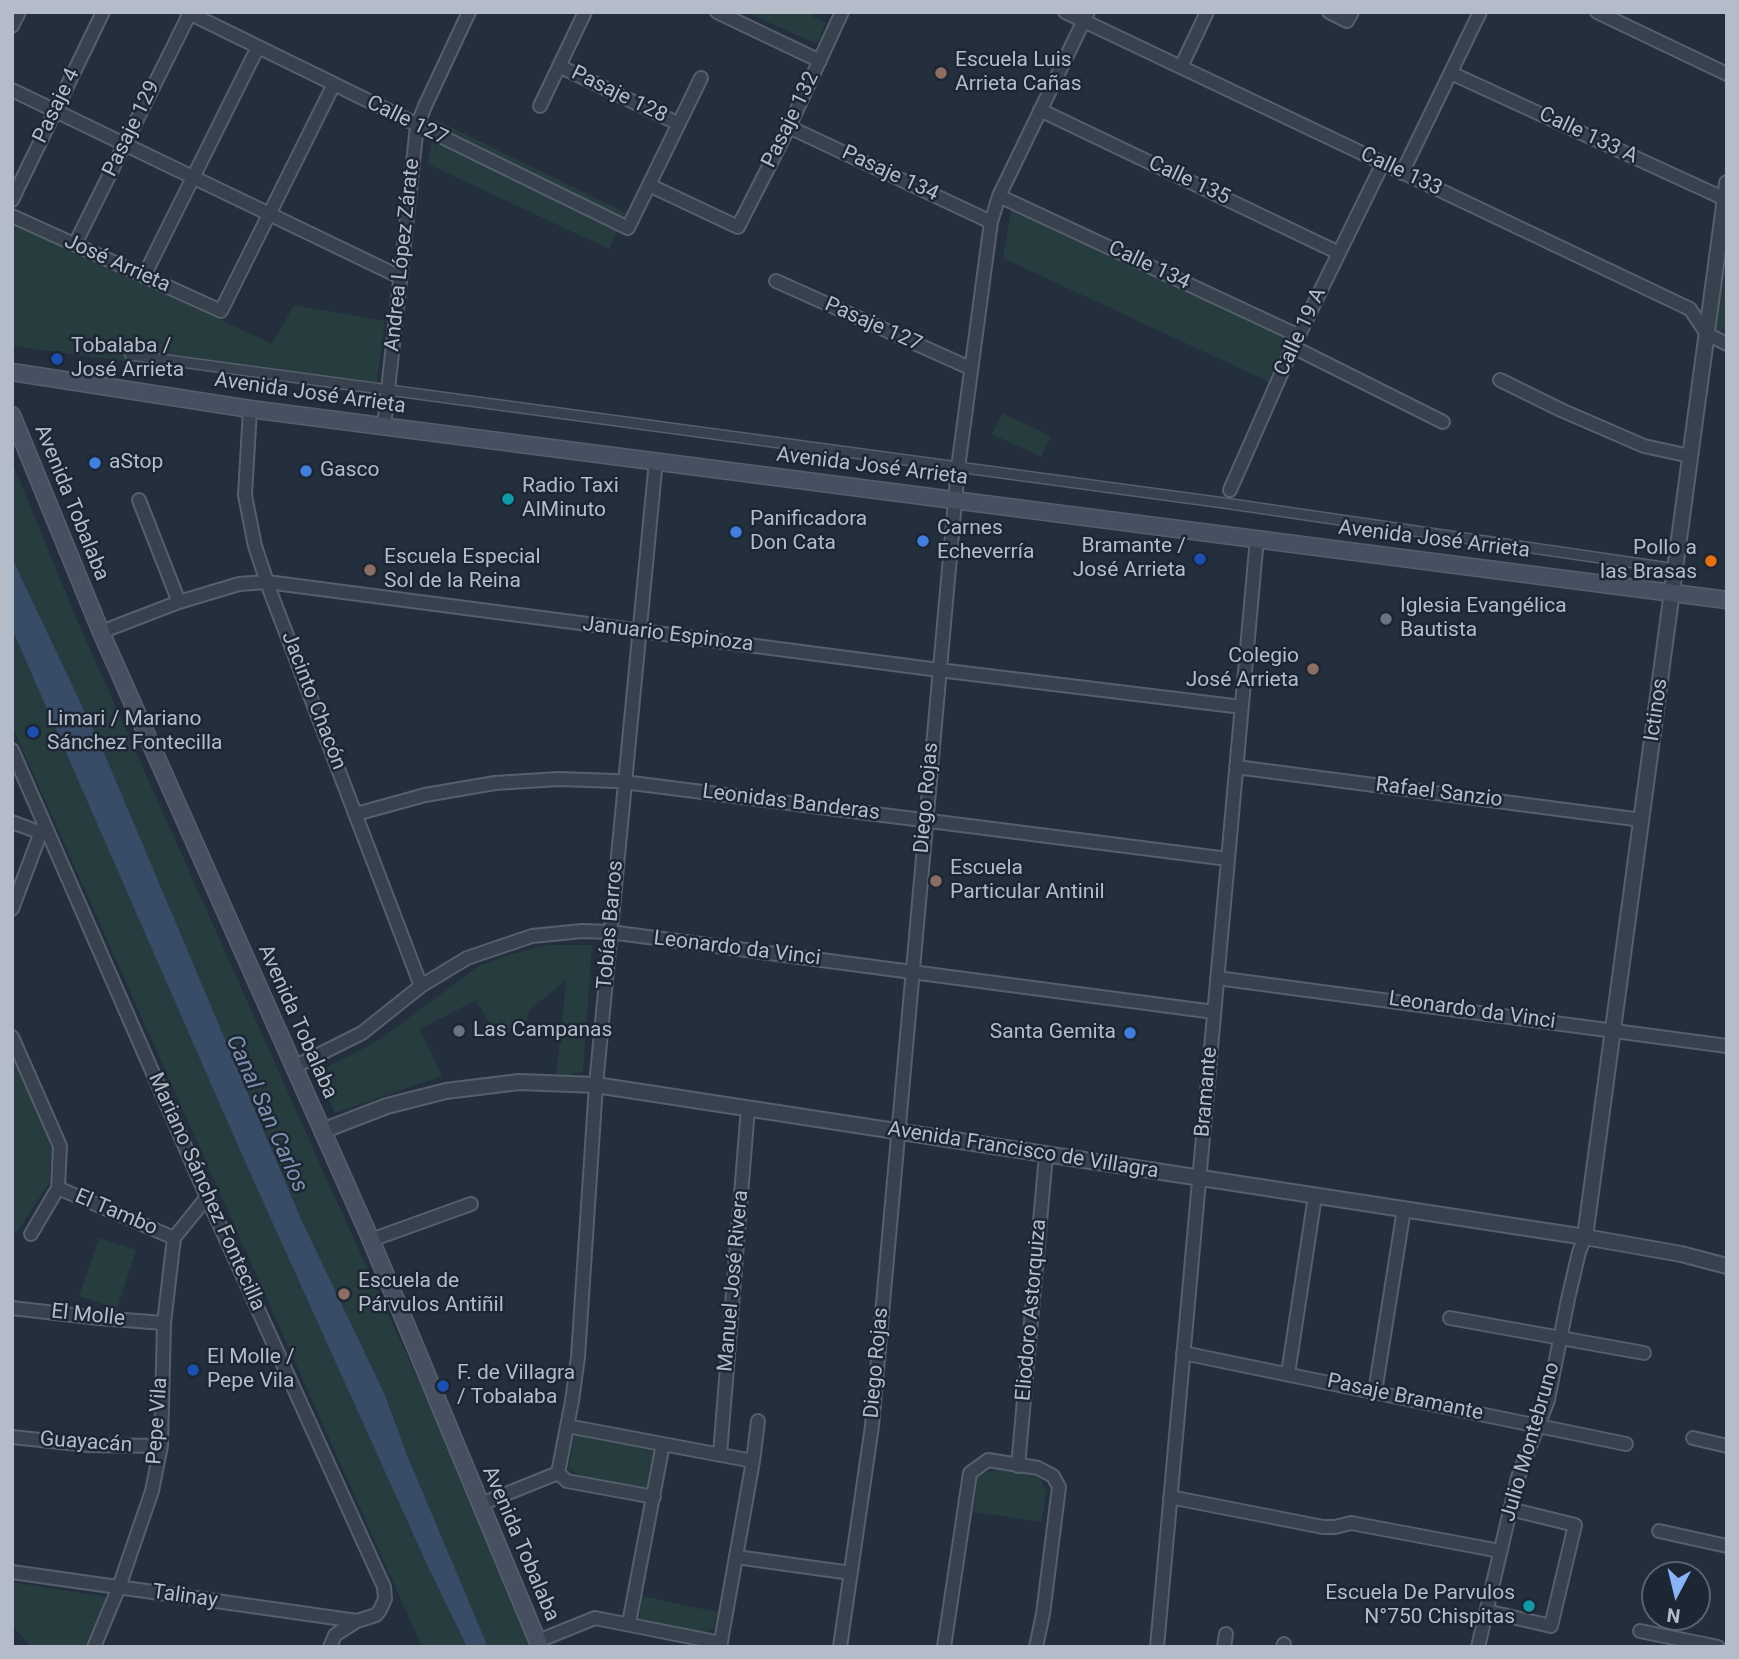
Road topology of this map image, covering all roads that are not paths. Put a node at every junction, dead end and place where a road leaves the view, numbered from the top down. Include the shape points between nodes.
1 (19, 12) edge
2 (103, 12) edge
3 (469, 12) edge
4 (586, 12) edge
5 (717, 12) edge
6 (842, 12) edge
7 (1065, 12) edge
8 (1207, 12) edge
9 (1329, 12) edge
10 (1352, 12) edge
11 (1480, 12) edge
12 (1597, 12) edge
13 (193, 14) edge
14 (1086, 17) edge
15 (12, 26) edge
16 (258, 47) junction
17 (820, 61) junction
18 (559, 66) junction
19 (1181, 67) junction
20 (1451, 73) junction
21 (1727, 74) edge
22 (701, 78) dead end
23 (334, 85) junction
24 (12, 90) edge
25 (540, 106) dead end
26 (55, 110) junction
27 (1040, 110) junction
28 (679, 124) junction
29 (418, 126) junction
30 (789, 127) junction
31 (125, 144) junction
32 (1383, 163) junction
33 (1402, 173) junction
34 (194, 177) junction
35 (1727, 183) edge
36 (649, 185) junction
37 (999, 196) junction
38 (1725, 199) junction
39 (12, 200) edge
40 (269, 214) junction
41 (12, 216) edge
42 (990, 222) junction
43 (628, 228) joint
44 (1724, 230) edge
45 (75, 244) junction
46 (1339, 253) junction
47 (144, 276) junction
48 (400, 277) junction
49 (776, 281) dead end
50 (1707, 334) junction
51 (1296, 342) junction
52 (1727, 344) edge
53 (130, 355) dead end
54 (970, 368) junction
55 (12, 372) edge
56 (1500, 380) dead end
57 (389, 388) junction
58 (250, 409) junction
59 (12, 415) edge
60 (1443, 422) dead end
61 (384, 426) junction
62 (1690, 456) junction
63 (656, 460) junction
64 (958, 468) junction
65 (1230, 490) joint
66 (955, 499) junction
67 (139, 500) dead end
68 (1224, 503) junction
69 (1257, 538) junction
70 (1675, 569) junction
71 (267, 582) junction
72 (1672, 593) junction
73 (1727, 600) edge
74 (179, 601) junction
75 (639, 631) junction
76 (101, 632) junction
77 (939, 670) junction
78 (1242, 707) junction
79 (12, 750) edge
80 (1236, 767) junction
81 (625, 782) junction
82 (356, 814) junction
83 (925, 820) junction
84 (1642, 820) junction
85 (12, 822) edge
86 (42, 829) junction
87 (1228, 859) junction
88 (12, 909) edge
89 (610, 932) junction
90 (911, 971) junction
91 (1217, 978) junction
92 (421, 986) junction
93 (1214, 1012) junction
94 (1614, 1030) junction
95 (12, 1037) edge
96 (1727, 1046) edge
97 (294, 1067) junction
98 (596, 1085) junction
99 (748, 1108) junction
100 (897, 1131) junction
101 (322, 1132) junction
102 (1046, 1154) junction
103 (1199, 1178) junction
104 (58, 1188) junction
105 (1315, 1196) junction
106 (207, 1197) junction
107 (471, 1204) dead end
108 (1404, 1209) junction
109 (31, 1234) dead end
110 (1585, 1237) junction
111 (174, 1238) junction
112 (371, 1240) junction
113 (1727, 1266) edge
114 (12, 1308) edge
115 (1450, 1318) dead end
116 (164, 1323) junction
117 (1560, 1338) junction
118 (1183, 1353) junction
119 (1644, 1353) dead end
120 (1288, 1374) junction
121 (1375, 1392) junction
122 (758, 1421) dead end
123 (567, 1426) junction
124 (1538, 1426) junction
125 (12, 1437) edge
126 (1693, 1438) dead end
127 (663, 1444) junction
128 (1626, 1444) dead end
129 (161, 1446) junction
130 (1727, 1446) edge
131 (720, 1454) junction
132 (754, 1461) junction
133 (1018, 1466) junction
134 (558, 1473) junction
135 (654, 1497) junction
136 (1170, 1497) junction
137 (481, 1504) junction
138 (1510, 1509) junction
139 (1658, 1531) dead end
140 (1727, 1546) edge
141 (1500, 1551) junction
142 (736, 1557) junction
143 (12, 1572) edge
144 (851, 1573) junction
145 (119, 1587) junction
146 (1486, 1611) junction
147 (358, 1621) junction
148 (629, 1623) junction
149 (1640, 1631) dead end
150 (539, 1644) edge
151 (720, 1645) edge
152 (94, 1647) edge
153 (330, 1647) edge
154 (840, 1647) edge
155 (944, 1647) edge
156 (1036, 1647) edge
157 (1157, 1647) edge
158 (1478, 1647) edge
159 (1718, 1647) edge

1 - 15 street
2 - 26 street, Pasaje 4
3 - 29 street, Andrea López Zárate
4 - 18 street, Pasaje 128
5 - 17 street
6 - 17 street, Pasaje 132
7 - 14 street, Calle 133
8 - 19 street
9 - 10 street via 1347,21
11 - 20 street
12 - 21 street
13 - 16 street, Calle 127
13 - 31 street, Pasaje 129
14 - 19 street, Calle 133
14 - 27 street, Diego Rojas
16 - 23 street, Calle 127
16 - 34 street
17 - 30 street, Pasaje 132
18 - 25 street, Pasaje 128
18 - 28 street, Pasaje 128
19 - 32 street, Calle 133
20 - 33 street
20 - 38 street, Calle 133 A
22 - 28 street, Pasaje 128
23 - 29 street, Calle 127
23 - 40 street
24 - 26 street
26 - 31 street
26 - 39 street, Pasaje 4
27 - 37 street, Diego Rojas
27 - 46 street, Calle 135
28 - 36 street, Pasaje 128
29 - 43 street, Calle 127
29 - 48 street, Andrea López Zárate
30 - 36 street, Pasaje 132 via 738,227
30 - 42 street, Pasaje 134
31 - 34 street
31 - 45 street, Pasaje 129
32 - 33 street, Calle 133
32 - 46 street, Calle 19 A
33 - 50 street, Calle 133 via 1690,309
34 - 40 street
34 - 47 street
35 - 38 street, Ictinos
36 - 43 street, Pasaje 128
37 - 42 street, Diego Rojas
37 - 51 street, Calle 134
38 - 44 street, Ictinos
40 - 47 street, José Arrieta via 221,311
40 - 48 street
41 - 45 street, José Arrieta
42 - 54 street, Diego Rojas
44 - 50 street, Ictinos
45 - 47 street, José Arrieta
46 - 51 street, Calle 19 A
48 - 57 street, Andrea López Zárate
49 - 54 street, Pasaje 127
50 - 52 street, Calle 133
50 - 62 street, Ictinos
51 - 60 street, Calle 134
51 - 65 street, Calle 19 A
53 - 57 street
54 - 64 street, Diego Rojas
55 - 58 main road, Avenida José Arrieta
56 - 62 street via 1644,446
57 - 61 street, Andrea López Zárate
57 - 64 street
58 - 61 main road, Avenida José Arrieta
58 - 71 street, Jacinto Chacón via 246,505
59 - 76 main road, Avenida Tobalaba
61 - 63 main road, Avenida José Arrieta
62 - 70 street, Ictinos
63 - 66 main road, Avenida José Arrieta
63 - 75 street, Tobías Barros
64 - 66 street, Diego Rojas
64 - 68 street
65 - 68 street, Calle 19 A
66 - 69 main road, Avenida José Arrieta
66 - 77 street, Diego Rojas
67 - 74 street
68 - 70 street
69 - 72 main road, Avenida José Arrieta
69 - 78 street, Bramante
70 - 72 street, Ictinos
71 - 74 street, Januario Espinoza via 239,584
71 - 75 street, Januario Espinoza
71 - 82 street, Jacinto Chacón
72 - 73 main road, Avenida José Arrieta
72 - 84 street, Ictinos
74 - 76 street, Januario Espinoza
75 - 77 street, Januario Espinoza
75 - 81 street, Tobías Barros
76 - 97 main road, Avenida Tobalaba
77 - 78 street, Januario Espinoza
77 - 83 street, Diego Rojas
78 - 80 street, Bramante
79 - 86 street, Mariano Sánchez Fontecilla
80 - 84 street, Rafael Sanzio
80 - 87 street, Bramante
81 - 82 street, Leonidas Banderas via 559,779 495,783 425,795
81 - 83 street, Leonidas Banderas
81 - 89 street, Tobías Barros
82 - 92 street, Jacinto Chacón
83 - 87 street, Leonidas Banderas
83 - 90 street, Diego Rojas
84 - 94 street, Ictinos
85 - 86 street
86 - 88 street
86 - 106 street, Mariano Sánchez Fontecilla
87 - 91 street, Bramante
89 - 90 street, Leonardo da Vinci
89 - 92 street, Leonardo da Vinci via 556,933 508,943 467,958
89 - 98 street, Tobías Barros
90 - 93 street, Leonardo da Vinci
90 - 100 street, Diego Rojas
91 - 93 street, Bramante
91 - 94 street, Leonardo da Vinci
92 - 97 street, Leonardo da Vinci via 362,1033
93 - 103 street, Bramante
94 - 96 street, Leonardo da Vinci
94 - 110 street, Ictinos
95 - 104 street, El Tambo via 60,1146
97 - 101 main road, Avenida Tobalaba
98 - 99 street, Avenida Francisco de Villagra
98 - 101 street, Avenida Francisco de Villagra via 541,1082 466,1088 387,1106
98 - 123 street, Tobías Barros via 578,1357
99 - 100 street, Avenida Francisco de Villagra
99 - 131 street, Manuel José Rivera
100 - 102 street, Avenida Francisco de Villagra
100 - 144 street, Diego Rojas via 872,1426
101 - 112 main road, Avenida Tobalaba
102 - 103 street, Avenida Francisco de Villagra
102 - 133 street, Eliodoro Astorquiza
103 - 105 street, Avenida Francisco de Villagra
103 - 118 street, Bramante
104 - 109 street, El Tambo
104 - 111 street, El Tambo
105 - 108 street, Avenida Francisco de Villagra
105 - 120 street
106 - 111 street
106 - 147 street, Mariano Sánchez Fontecilla via 384,1587 380,1610
107 - 112 street
108 - 110 street, Avenida Francisco de Villagra
108 - 121 street
110 - 113 street, Avenida Francisco de Villagra
110 - 117 street, Julio Montebruno
111 - 116 street, Pepe Vila
112 - 137 main road, Avenida Tobalaba
114 - 116 street, El Molle
115 - 117 street
116 - 129 street, Pepe Vila
117 - 119 street
117 - 124 street, Julio Montebruno
118 - 120 street, Pasaje Bramante
118 - 136 street, Bramante
120 - 121 street, Pasaje Bramante
121 - 124 street, Pasaje Bramante
122 - 132 street
123 - 127 street
123 - 134 street, Tobías Barros
124 - 128 street, Pasaje Bramante
124 - 138 street, Julio Montebruno
125 - 129 street, Guayacán
126 - 130 street
127 - 131 street
127 - 135 street
129 - 145 street, Pepe Vila via 152,1491
131 - 132 street
132 - 142 street
133 - 155 street via 988,1460 970,1472
133 - 156 street via 1038,1468 1053,1476 1059,1487
134 - 135 street via 567,1481
134 - 137 street
135 - 148 street
136 - 141 street via 1329,1528 1351,1522
136 - 157 street, Bramante
137 - 150 main road, Avenida Tobalaba
138 - 141 street, Julio Montebruno
138 - 146 street via 1575,1525 1550,1626
139 - 140 street
141 - 146 street, Julio Montebruno
142 - 144 street
142 - 151 street
143 - 145 street, Talinay
144 - 154 street, Diego Rojas
145 - 147 street, Talinay
145 - 152 street, Pepe Vila
146 - 158 street, Julio Montebruno
147 - 153 street via 335,1635
148 - 150 street via 596,1618
148 - 151 street
149 - 159 street

